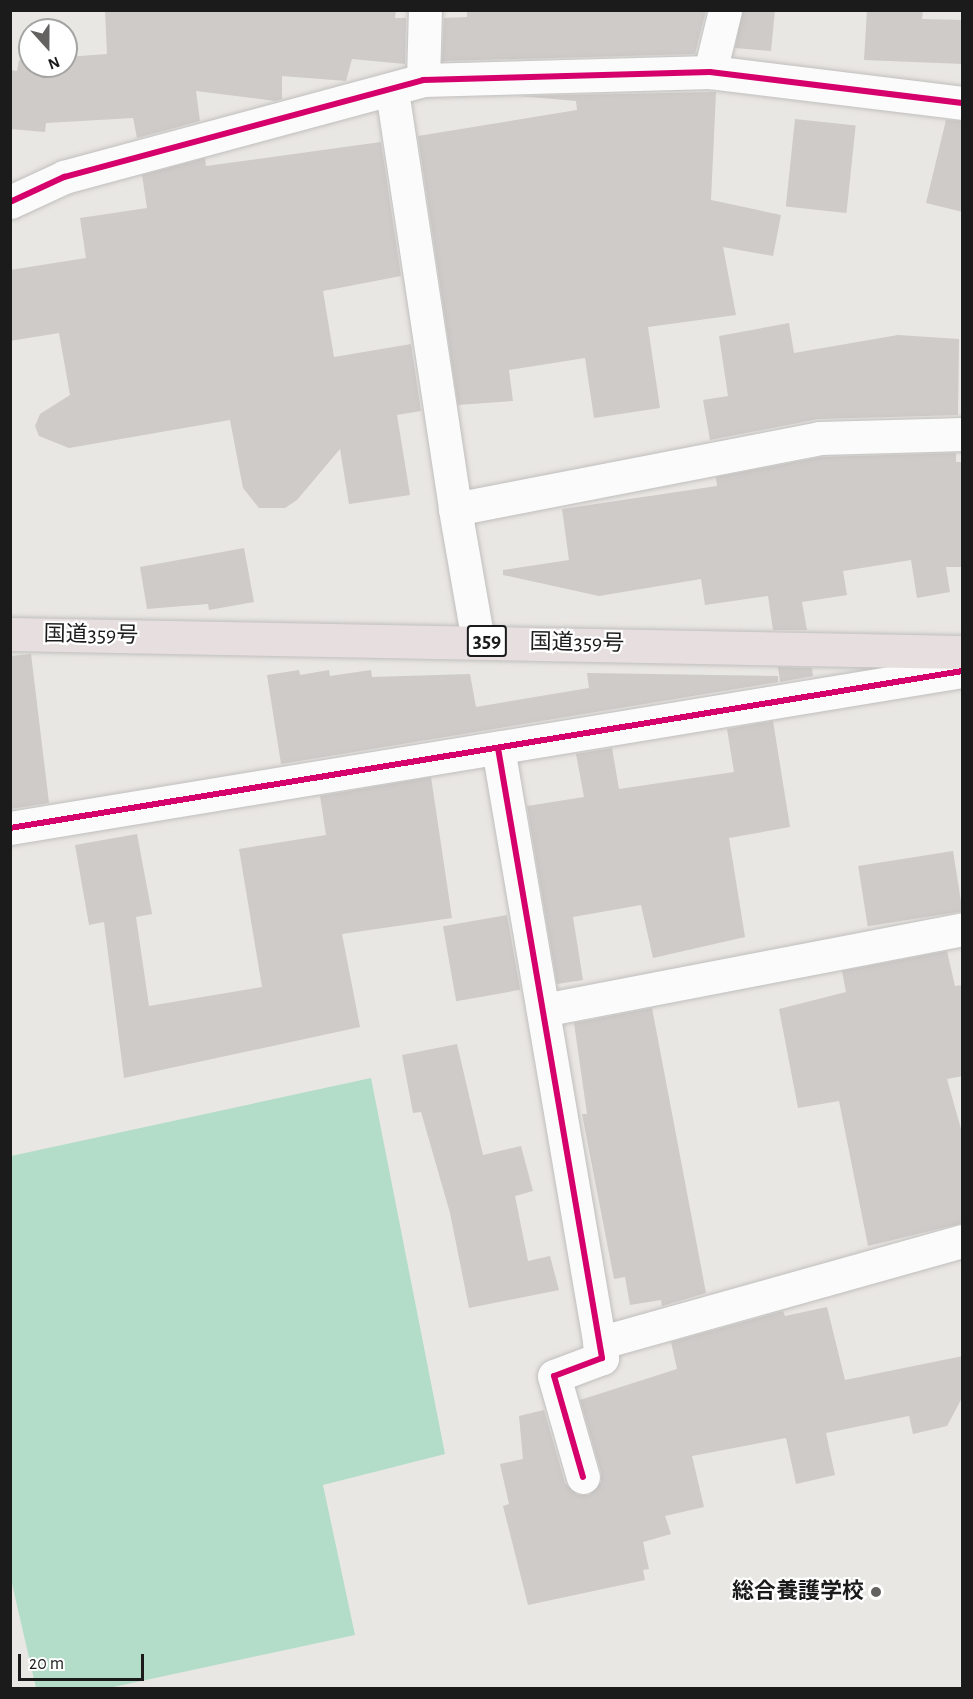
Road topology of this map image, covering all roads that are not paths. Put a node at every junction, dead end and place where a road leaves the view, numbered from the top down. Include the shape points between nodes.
1 (425, 10) edge
2 (725, 10) edge
3 (710, 72) junction
4 (423, 80) junction
5 (392, 90) junction
6 (963, 103) edge
7 (10, 202) edge
8 (963, 434) edge
9 (455, 509) junction
10 (10, 634) edge
11 (478, 641) junction
12 (963, 651) edge
13 (963, 671) edge
14 (498, 748) junction
15 (10, 828) edge
16 (963, 929) edge
17 (543, 1010) junction
18 (963, 1241) edge
19 (599, 1343) junction
20 (583, 1477) dead end

1 - 4 street
2 - 3 street
3 - 4 street
3 - 6 street
4 - 5 street
5 - 7 street via 64,177
5 - 9 street
8 - 9 street via 819,438
9 - 11 street
10 - 11 highway, 国道359号 / 359
11 - 12 highway, 国道359号 / 359
13 - 14 street
14 - 15 street
14 - 17 street
16 - 17 street
17 - 19 street
18 - 19 street
19 - 20 street via 602,1358 554,1376

